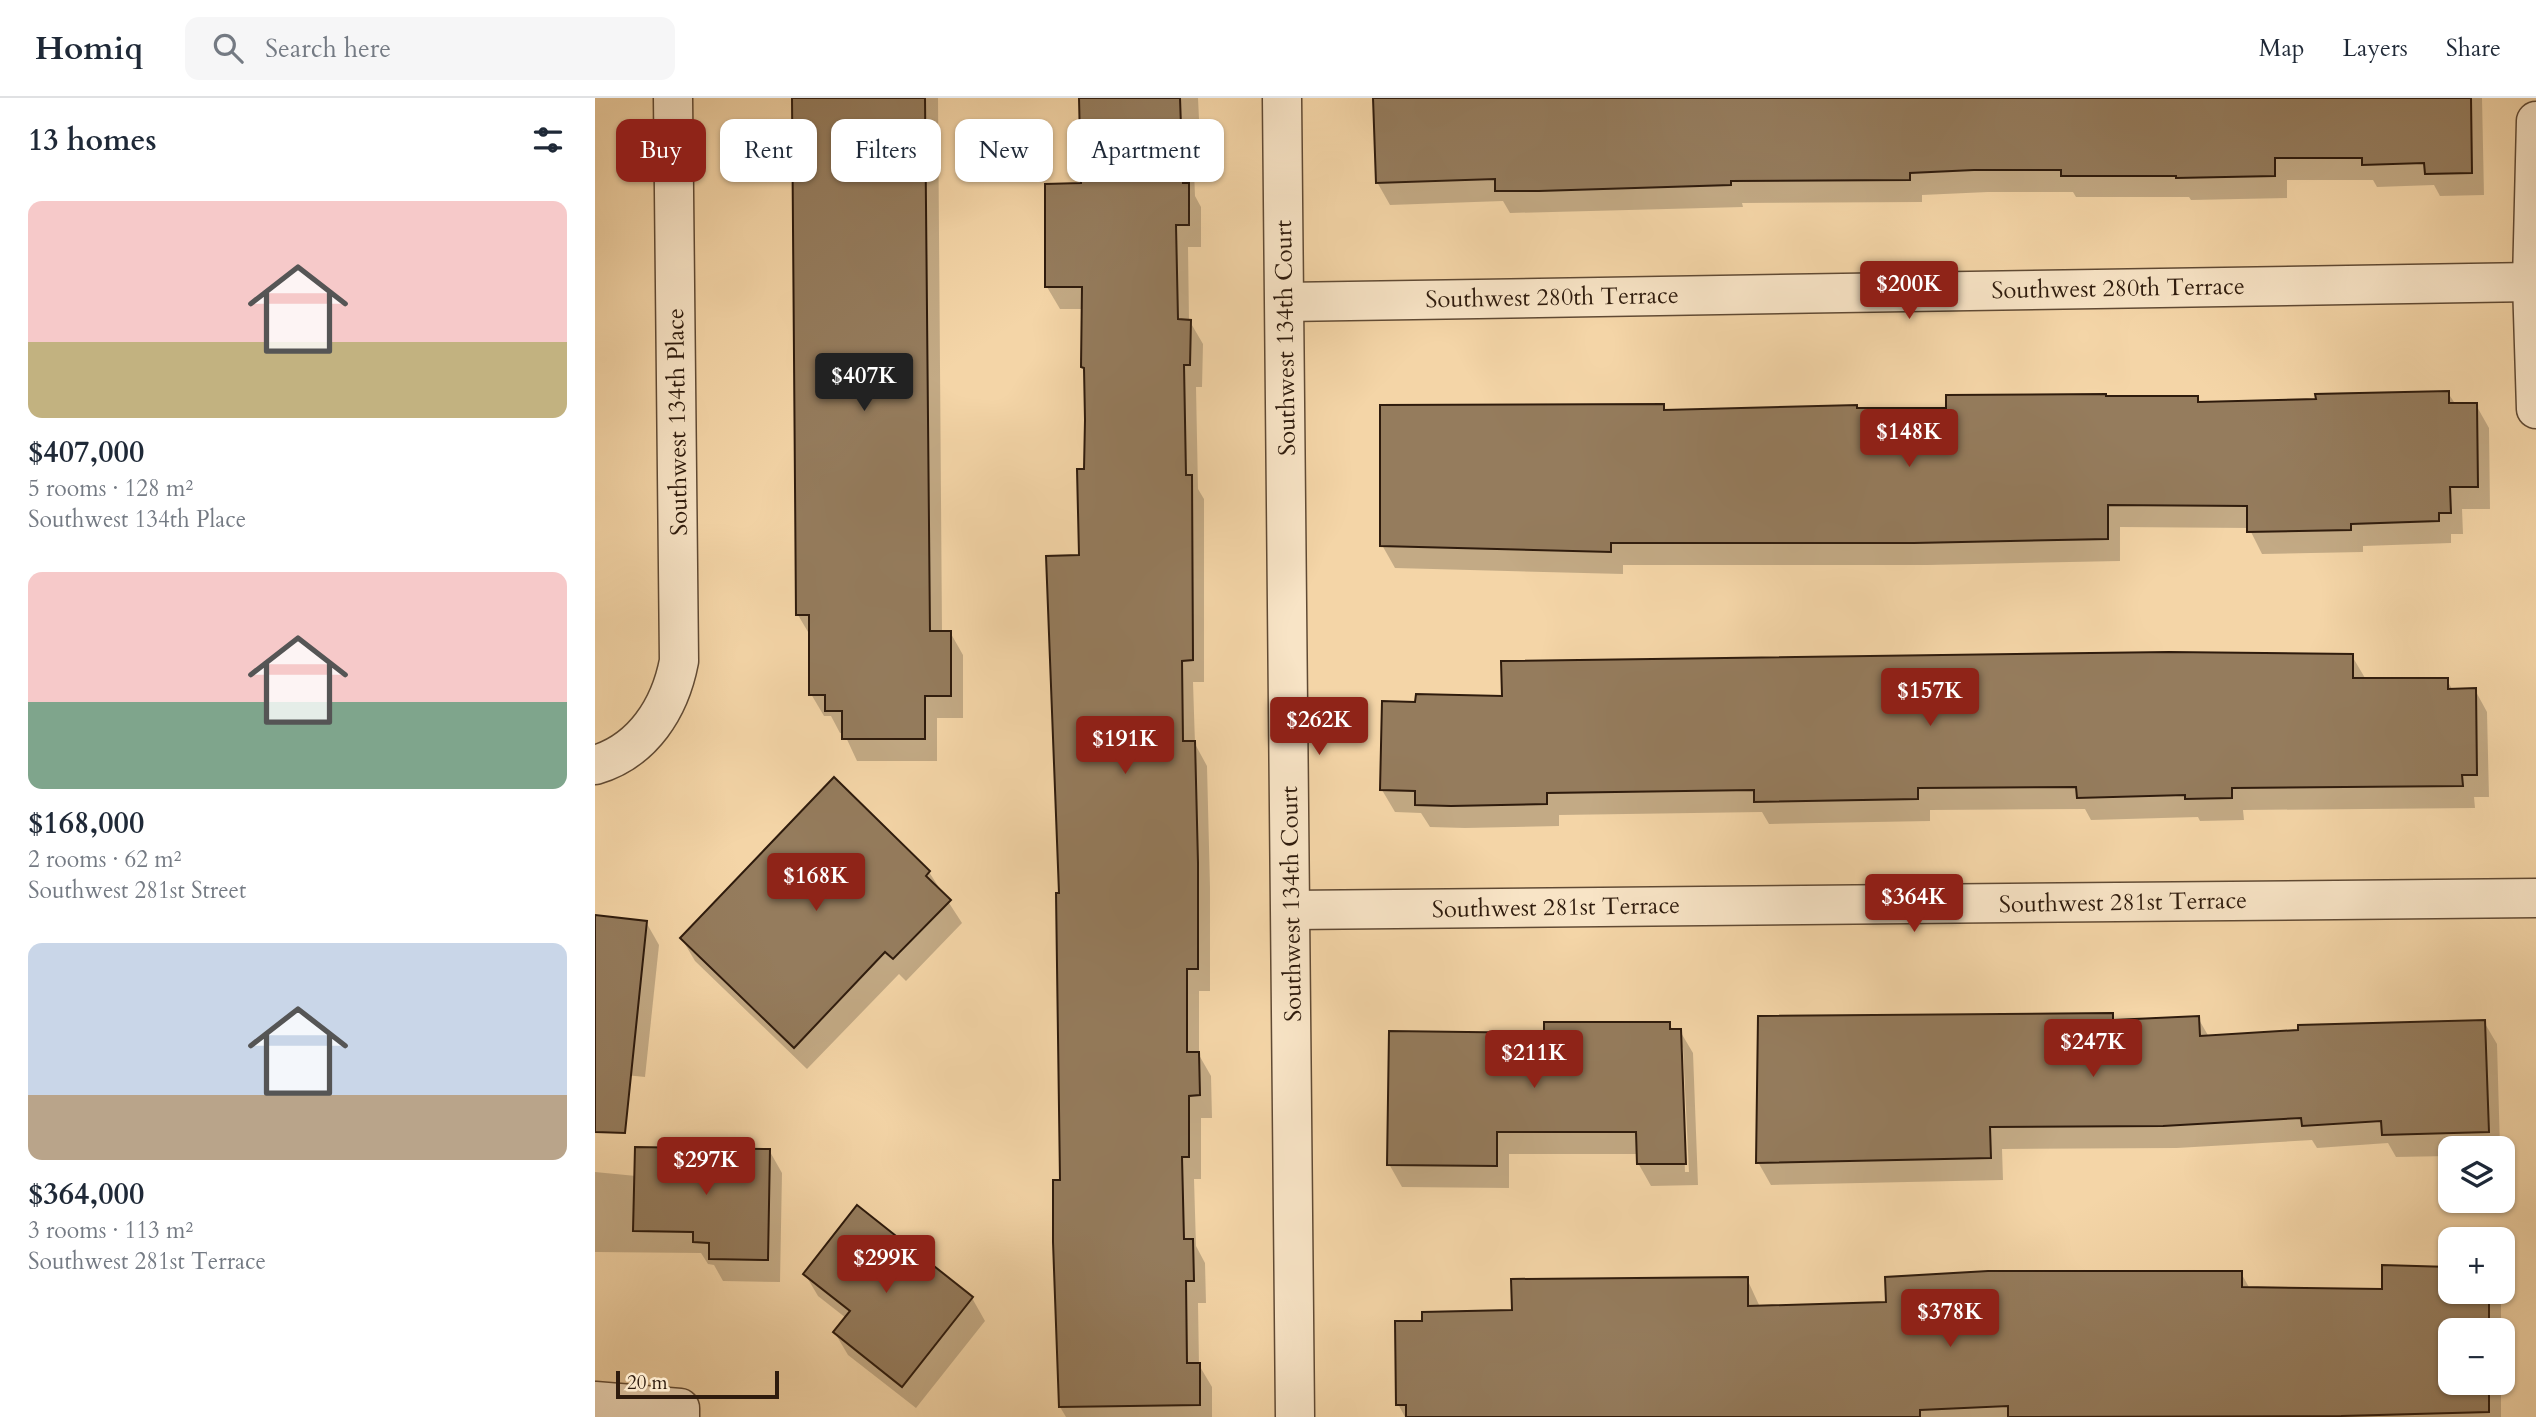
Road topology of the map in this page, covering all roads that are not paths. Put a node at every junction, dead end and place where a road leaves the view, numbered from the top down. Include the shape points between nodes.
1 (673, 98) edge
2 (1282, 98) edge
3 (2536, 121) edge
4 (2532, 282) junction
5 (1285, 302) junction
6 (2536, 409) edge
7 (595, 765) edge
8 (2536, 898) edge
9 (1291, 910) junction
10 (595, 1401) edge
11 (680, 1413) edge
12 (1295, 1417) edge

1 - 7 street, Southwest 134th Place via 679,661 674,686 644,736 627,751
2 - 5 street, Southwest 134th Court
3 - 4 street
4 - 5 street, Southwest 280th Terrace
4 - 6 street
5 - 9 street, Southwest 134th Court
8 - 9 street, Southwest 281st Terrace
9 - 12 street, Southwest 134th Court
10 - 11 street

